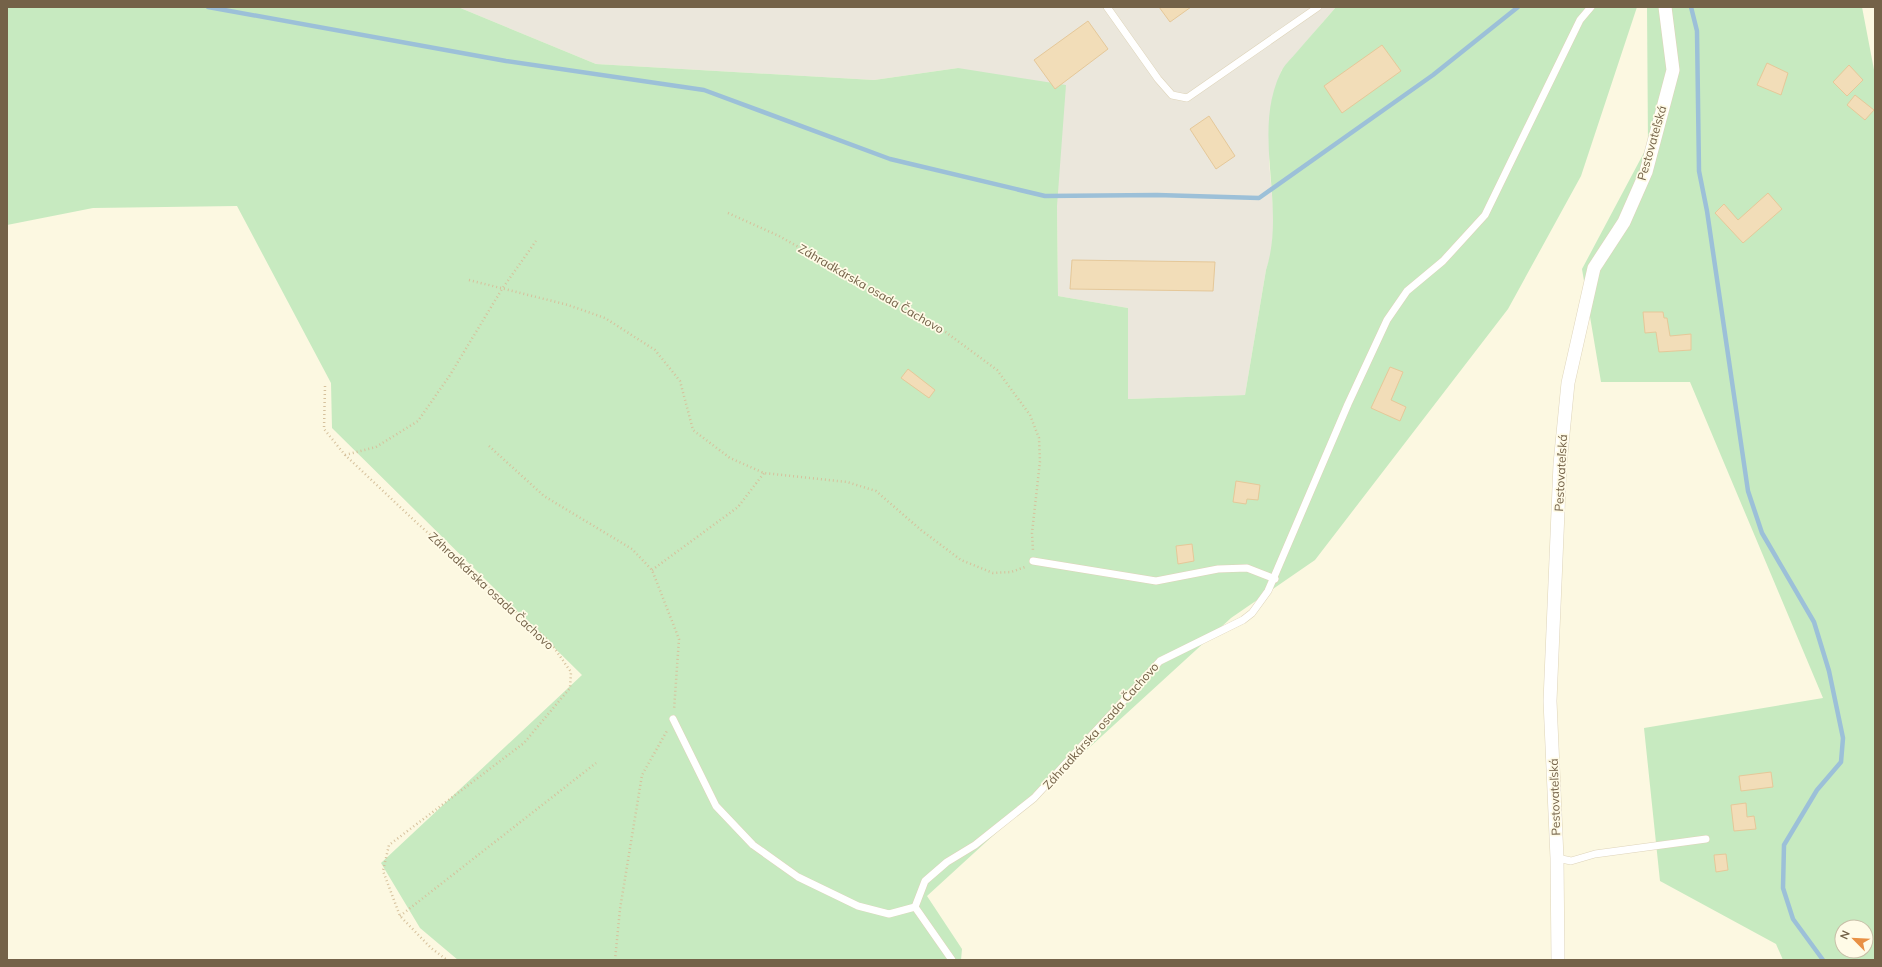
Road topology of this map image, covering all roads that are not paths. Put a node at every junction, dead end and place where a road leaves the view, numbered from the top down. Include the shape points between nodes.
1 (1107, 7) edge
2 (1318, 7) edge
3 (1591, 7) edge
4 (1665, 7) edge
5 (1033, 561) road end
6 (1275, 579) junction
7 (673, 719) road end
8 (1706, 839) dead end
9 (1557, 858) junction
10 (915, 907) junction
11 (952, 960) edge
12 (1558, 960) edge

1 - 2 lane via 1172,95 1187,98
3 - 6 lane, Záhradkárska osada Čachovo via 1580,20 1485,215 1443,261 1407,291 1387,320 1292,534
4 - 9 street, Pestovateľská via 1673,70 1646,172 1624,222 1594,268 1568,383 1560,464 1550,700
5 - 6 lane via 1156,581 1218,569 1247,568
6 - 10 lane, Záhradkárska osada Čachovo via 1252,613 1243,620 1160,661 1034,798 925,881
7 - 10 lane via 716,806 753,845 798,877 858,906 889,914
8 - 9 lane via 1595,854 1571,861
9 - 12 street, Pestovateľská
10 - 11 lane

